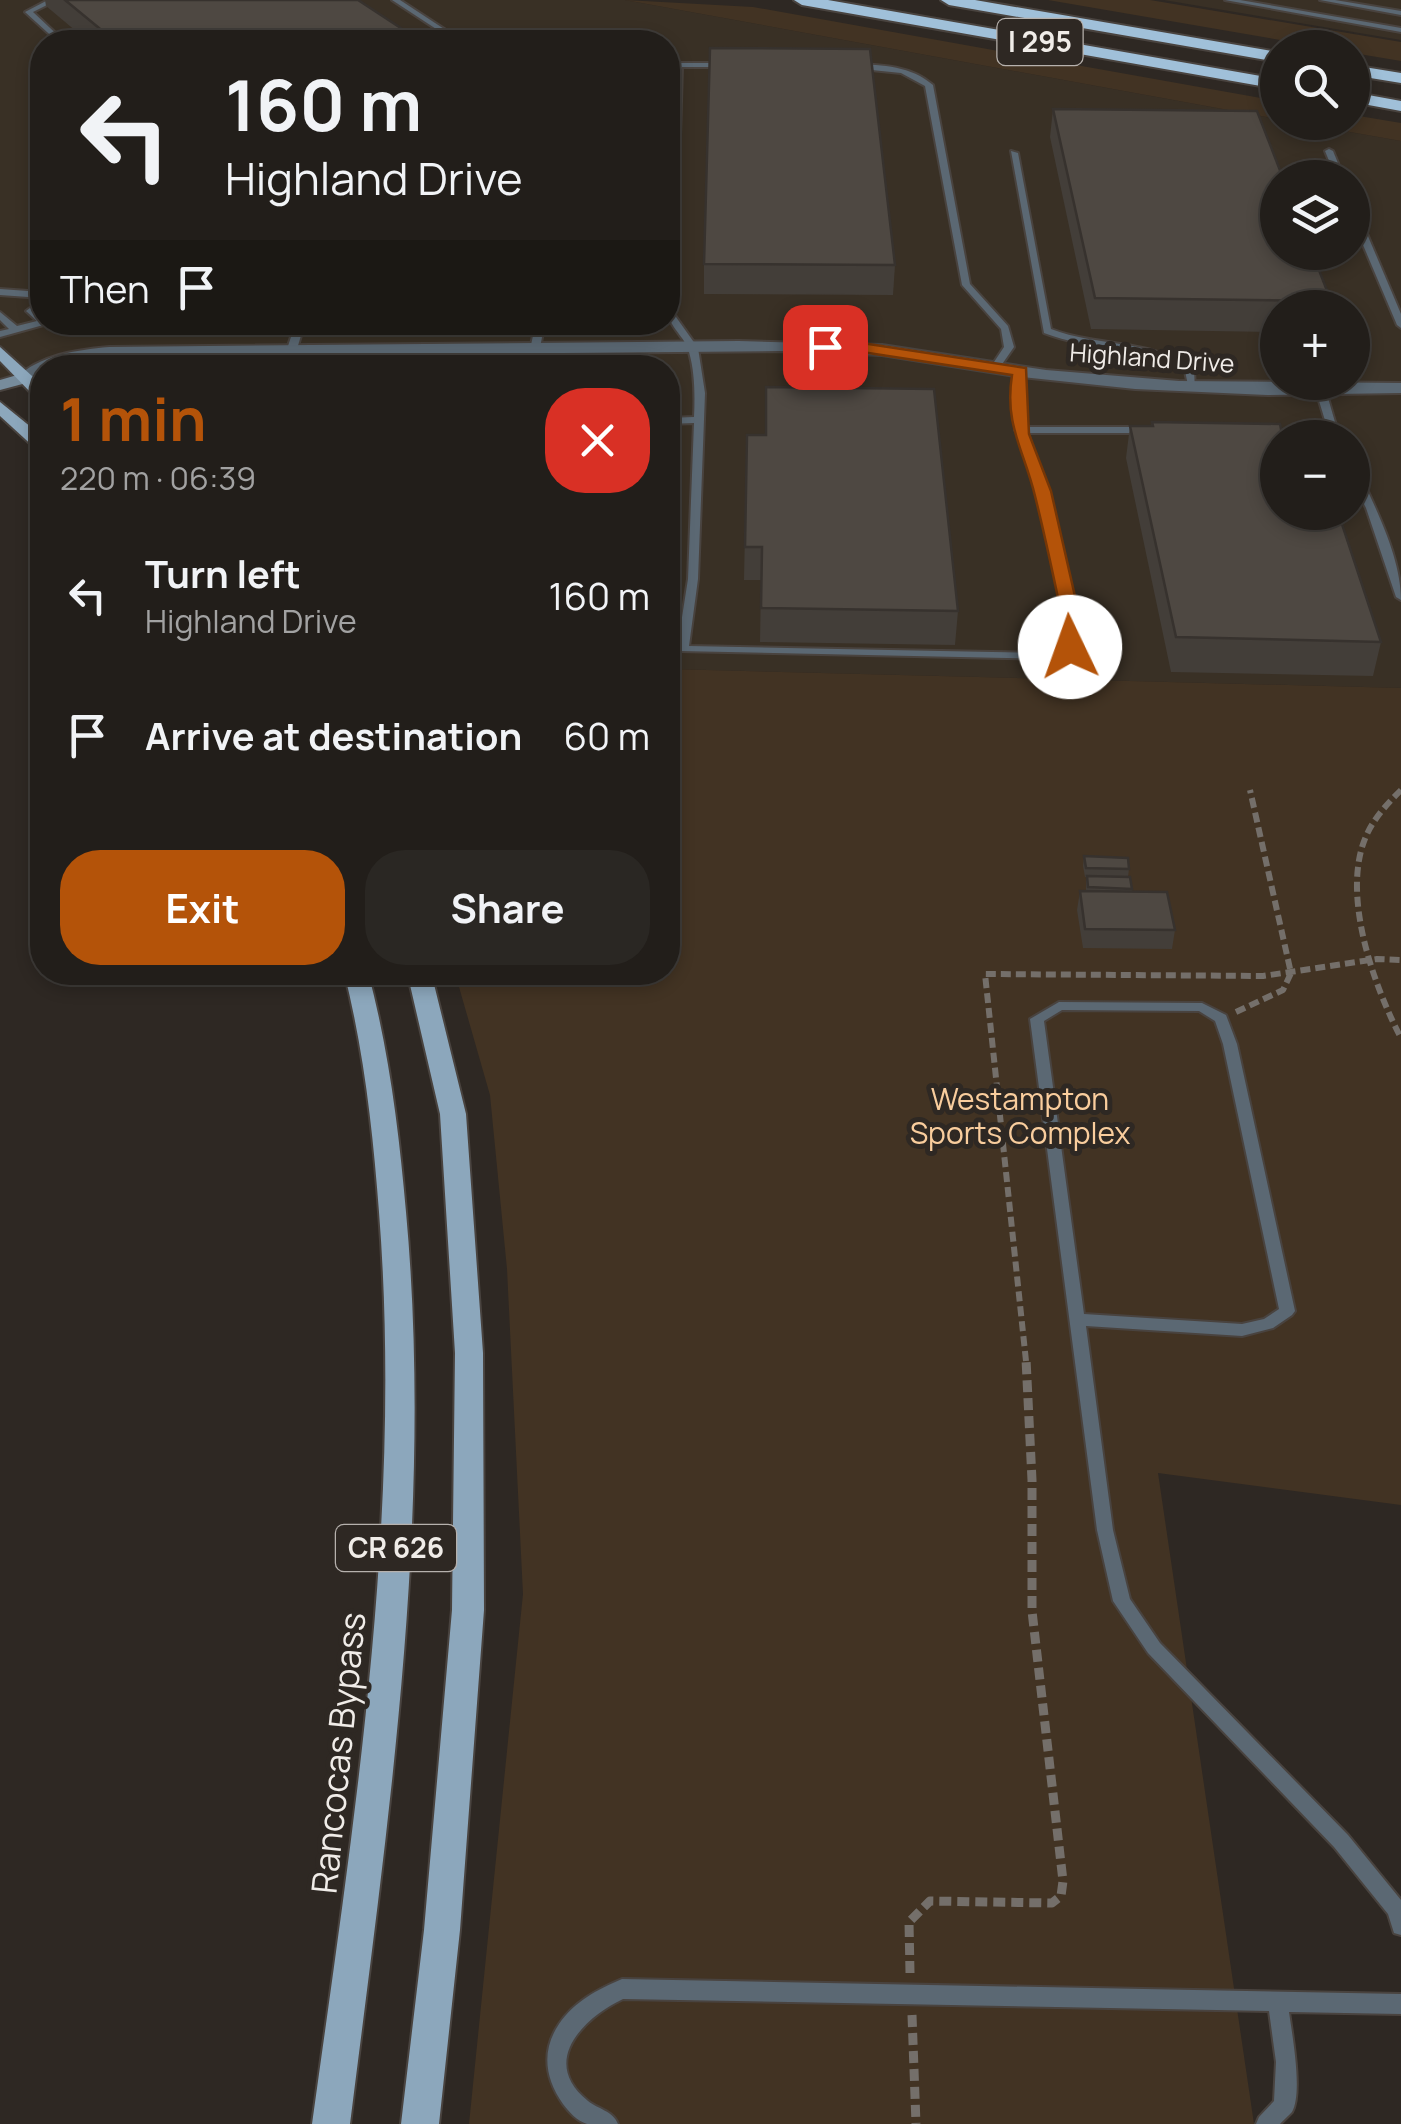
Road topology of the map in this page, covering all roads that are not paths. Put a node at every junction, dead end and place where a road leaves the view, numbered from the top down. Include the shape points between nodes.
1 (54, 0) edge
2 (395, 0) edge
3 (802, 0) edge
4 (948, 0) edge
5 (1228, 0) edge
6 (1323, 0) edge
7 (1361, 3) edge
8 (1401, 13) edge
9 (48, 30) edge
10 (441, 30) edge
11 (1401, 30) edge
12 (1260, 54) edge
13 (680, 65) edge
14 (745, 65) edge
15 (835, 65) edge
16 (1370, 73) edge
17 (1401, 78) edge
18 (1260, 81) edge
19 (1370, 101) edge
20 (1401, 106) edge
21 (1329, 151) dead end
22 (1014, 154) dead end
23 (1333, 160) edge
24 (1370, 251) edge
25 (5, 292) edge
26 (30, 294) edge
27 (19, 300) dead end
28 (0, 315) edge
29 (30, 326) edge
30 (1401, 326) edge
31 (680, 329) edge
32 (16, 330) junction
33 (0, 334) edge
34 (297, 335) edge
35 (694, 348) junction
36 (292, 349) junction
37 (254, 350) junction
38 (0, 352) edge
39 (182, 354) junction
40 (82, 355) edge
41 (179, 355) edge
42 (256, 355) edge
43 (423, 355) edge
44 (600, 355) edge
45 (995, 368) junction
46 (1020, 372) junction
47 (30, 375) edge
48 (30, 379) edge
49 (0, 385) edge
50 (1192, 388) junction
51 (1401, 388) edge
52 (1370, 389) edge
53 (1260, 390) edge
54 (0, 408) edge
55 (699, 420) junction
56 (680, 421) edge
57 (1020, 430) junction
58 (1154, 430) edge
59 (30, 434) edge
60 (1370, 506) edge
61 (1401, 597) edge
62 (683, 650) joint
63 (359, 985) edge
64 (423, 985) edge
65 (1076, 1319) junction
66 (1401, 1926) edge
67 (1278, 2002) junction
68 (1401, 2004) edge
69 (331, 2124) edge
70 (420, 2124) edge
71 (608, 2124) edge
72 (1266, 2124) edge

1 - 9 lane via 28,12
2 - 10 lane
3 - 18 highway, I 295
4 - 12 highway, I 295
5 - 11 lane
6 - 7 lane
7 - 8 lane
13 - 14 lane
15 - 45 lane via 888,68 929,85 966,284 1005,328 1009,347
16 - 17 highway
19 - 20 highway
21 - 23 lane
22 - 50 lane via 1047,331 1072,343 1161,354 1189,370
24 - 30 lane
25 - 26 lane
25 - 27 lane
28 - 32 lane
29 - 32 lane
31 - 35 lane
32 - 33 lane
34 - 36 lane
35 - 44 street, Highland Drive
35 - 45 street, Highland Drive via 862,348
35 - 55 lane
36 - 37 street, Highland Drive
36 - 43 street, Highland Drive
37 - 39 street, Highland Drive
37 - 42 lane
38 - 47 main road
39 - 40 street, Highland Drive
39 - 41 street, Highland Drive
45 - 46 street, Highland Drive
46 - 50 street, Highland Drive
46 - 57 lane
48 - 49 main road
50 - 53 street, Highland Drive
51 - 52 street, Highland Drive
54 - 59 main road
55 - 56 lane
55 - 62 lane
57 - 58 lane
57 - 62 lane via 1047,510 1073,627 1070,647 1046,656
60 - 61 lane
63 - 69 main road, Rancocas Bypass / CR 626 via 394,1210 402,1390 384,1724
64 - 70 main road, CR 626 via 453,1114 468,1353 468,1610
65 - 65 lane via 1037,1019 1058,1006 1202,1007 1221,1018 1230,1044 1287,1311 1242,1330
65 - 66 lane via 1105,1530 1122,1601 1154,1648 1340,1840 1396,1909
67 - 68 lane
67 - 71 lane via 622,1990 593,2001 562,2035 557,2066 576,2105
67 - 72 lane via 1284,2106

